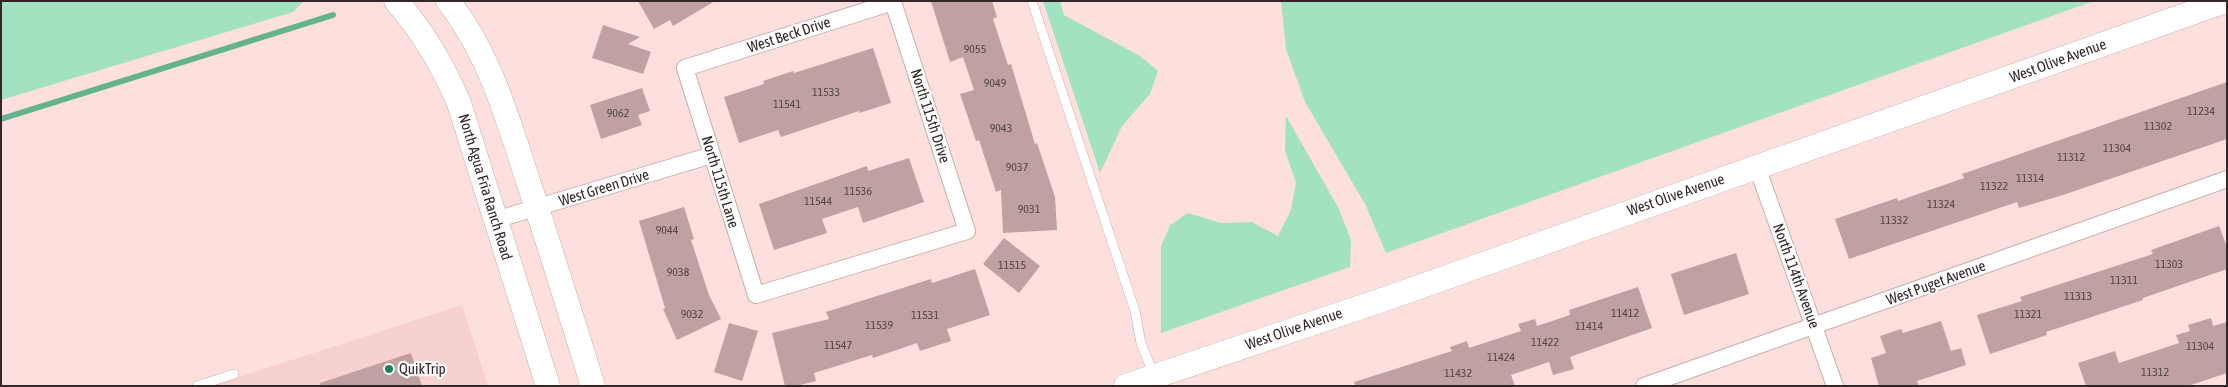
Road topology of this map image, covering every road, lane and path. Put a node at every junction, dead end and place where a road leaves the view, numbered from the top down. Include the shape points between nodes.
1 (396, 1) edge
2 (448, 1) edge
3 (1032, 1) edge
4 (2225, 1) edge
5 (893, 2) edge
6 (684, 68) joint
7 (712, 155) junction
8 (1757, 167) junction
9 (2227, 179) edge
10 (537, 208) junction
11 (496, 220) junction
12 (756, 296) joint
13 (1814, 326) junction
14 (234, 374) dead end
15 (1154, 376) junction
16 (197, 386) edge
17 (548, 386) edge
18 (593, 386) edge
19 (1126, 386) edge
20 (1644, 386) edge
21 (1835, 386) edge

1 - 11 main road, North Agua Fria Ranch Road via 429,44 447,76 467,125
2 - 10 main road via 488,68
3 - 15 lane via 1136,311 1141,343
4 - 8 main road, West Olive Avenue
5 - 6 street, West Beck Drive
5 - 12 street, North 115th Drive via 967,231
6 - 7 street, North 115th Lane
7 - 10 street, West Green Drive
7 - 12 street, North 115th Lane
8 - 13 street, North 114th Avenue
8 - 15 main road, West Olive Avenue via 1388,298
9 - 13 street, West Puget Avenue
10 - 11 street, West Green Drive
10 - 18 main road
11 - 17 main road, North Agua Fria Ranch Road
13 - 20 street, West Puget Avenue
13 - 21 street, North 114th Avenue
14 - 16 lane
15 - 19 main road, West Olive Avenue

